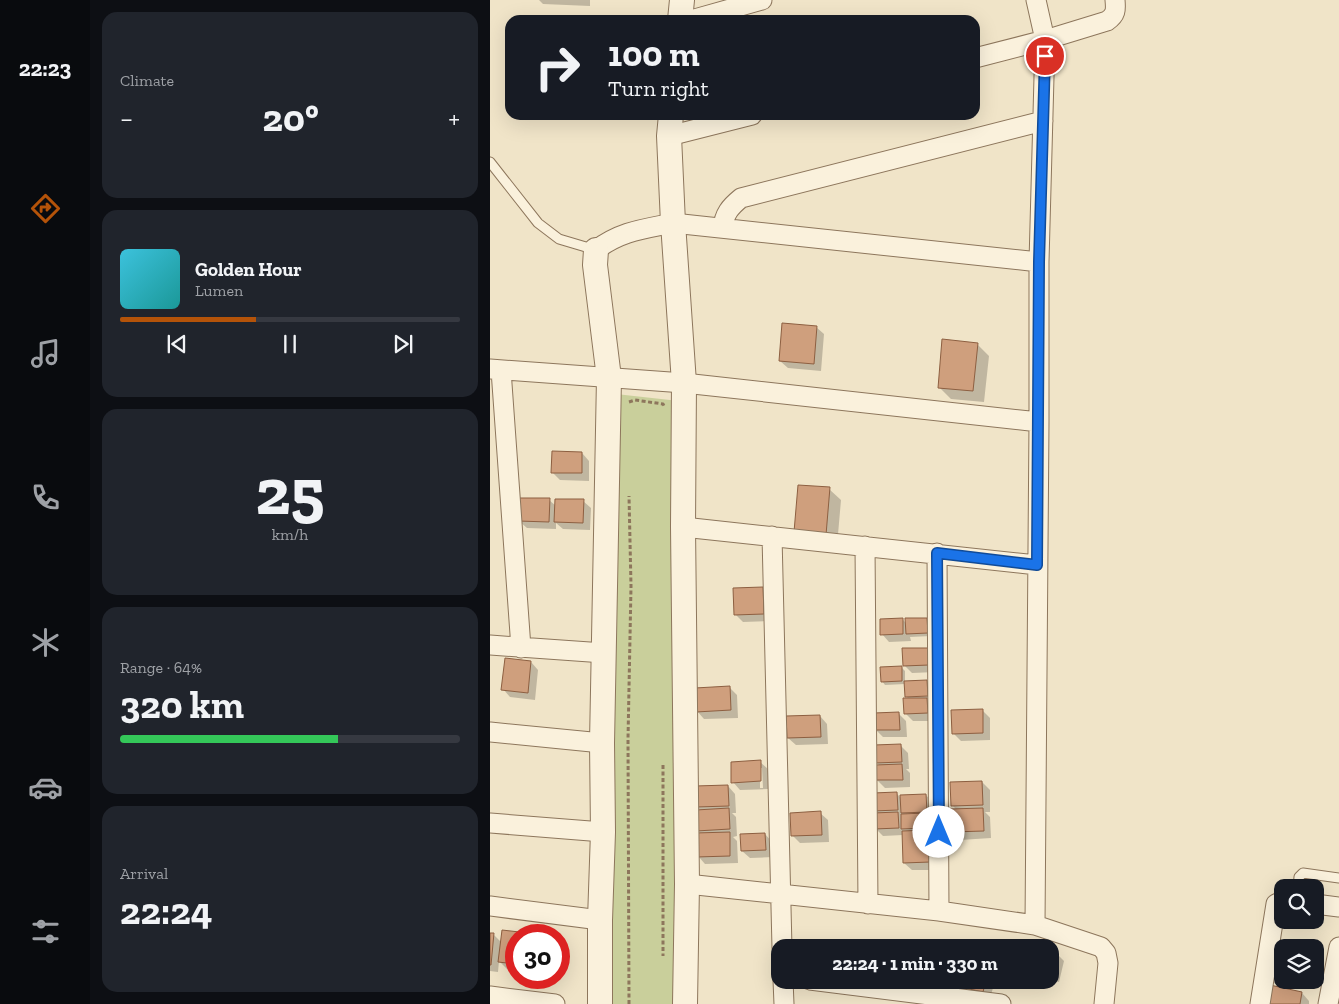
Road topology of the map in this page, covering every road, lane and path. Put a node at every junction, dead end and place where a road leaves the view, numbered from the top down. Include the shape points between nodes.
1 (682, 0) edge
2 (762, 0) edge
3 (1036, 0) edge
4 (1115, 0) edge
5 (680, 15) edge
6 (709, 15) edge
7 (1045, 40) junction
8 (980, 57) edge
9 (715, 120) edge
10 (1043, 121) junction
11 (670, 126) edge
12 (490, 162) edge
13 (673, 223) junction
14 (723, 228) junction
15 (596, 250) junction
16 (1039, 262) junction
17 (495, 370) edge
18 (609, 378) junction
19 (684, 383) junction
20 (628, 406) dead end
21 (666, 411) dead end
22 (1039, 422) junction
23 (629, 496) dead end
24 (683, 527) junction
25 (772, 536) junction
26 (866, 546) junction
27 (937, 553) junction
28 (1037, 565) junction
29 (490, 645) edge
30 (521, 648) junction
31 (604, 652) junction
32 (490, 732) edge
33 (602, 743) junction
34 (663, 764) dead end
35 (490, 823) edge
36 (603, 832) junction
37 (1339, 878) edge
38 (1299, 879) edge
39 (687, 884) junction
40 (781, 894) junction
41 (868, 904) junction
42 (1324, 905) edge
43 (490, 906) edge
44 (1339, 907) edge
45 (939, 912) junction
46 (1274, 916) edge
47 (600, 920) junction
48 (1035, 925) junction
49 (782, 939) edge
50 (1339, 947) edge
51 (663, 957) dead end
52 (783, 989) edge
53 (882, 989) edge
54 (490, 996) edge
55 (555, 1004) edge
56 (600, 1004) edge
57 (629, 1004) edge
58 (685, 1004) edge
59 (784, 1004) edge
60 (1001, 1004) edge
61 (1104, 1004) edge
62 (1260, 1004) edge
63 (1328, 1004) edge

1 - 5 street
2 - 6 street
3 - 7 street
4 - 7 street via 1113,17
7 - 8 street
7 - 10 street
9 - 11 street
10 - 14 street via 741,198 729,208
10 - 16 street
11 - 13 street
12 - 15 lane via 538,223 559,239
13 - 14 street
13 - 15 street via 627,232
13 - 19 street
14 - 16 street
15 - 18 street via 595,265
16 - 22 street
17 - 18 street
17 - 30 street
18 - 19 street
18 - 31 street
19 - 22 street
19 - 24 street
20 - 21 path via 635,400 663,404
22 - 28 street
23 - 57 path
24 - 25 street
24 - 39 street
25 - 26 street
25 - 40 street
26 - 27 street
26 - 41 street
27 - 28 street
27 - 45 street
28 - 48 street
29 - 30 street
30 - 31 street
31 - 33 street
32 - 33 street
33 - 36 street
34 - 51 path
35 - 36 street
36 - 47 street
37 - 38 lane via 1303,873
39 - 40 street
39 - 58 street
40 - 41 street
40 - 49 street
41 - 45 street
42 - 44 street
43 - 47 street
45 - 48 street
46 - 62 street
47 - 56 street
48 - 61 street via 1101,947 1108,963
50 - 63 street
52 - 59 street
53 - 60 street
54 - 55 street

